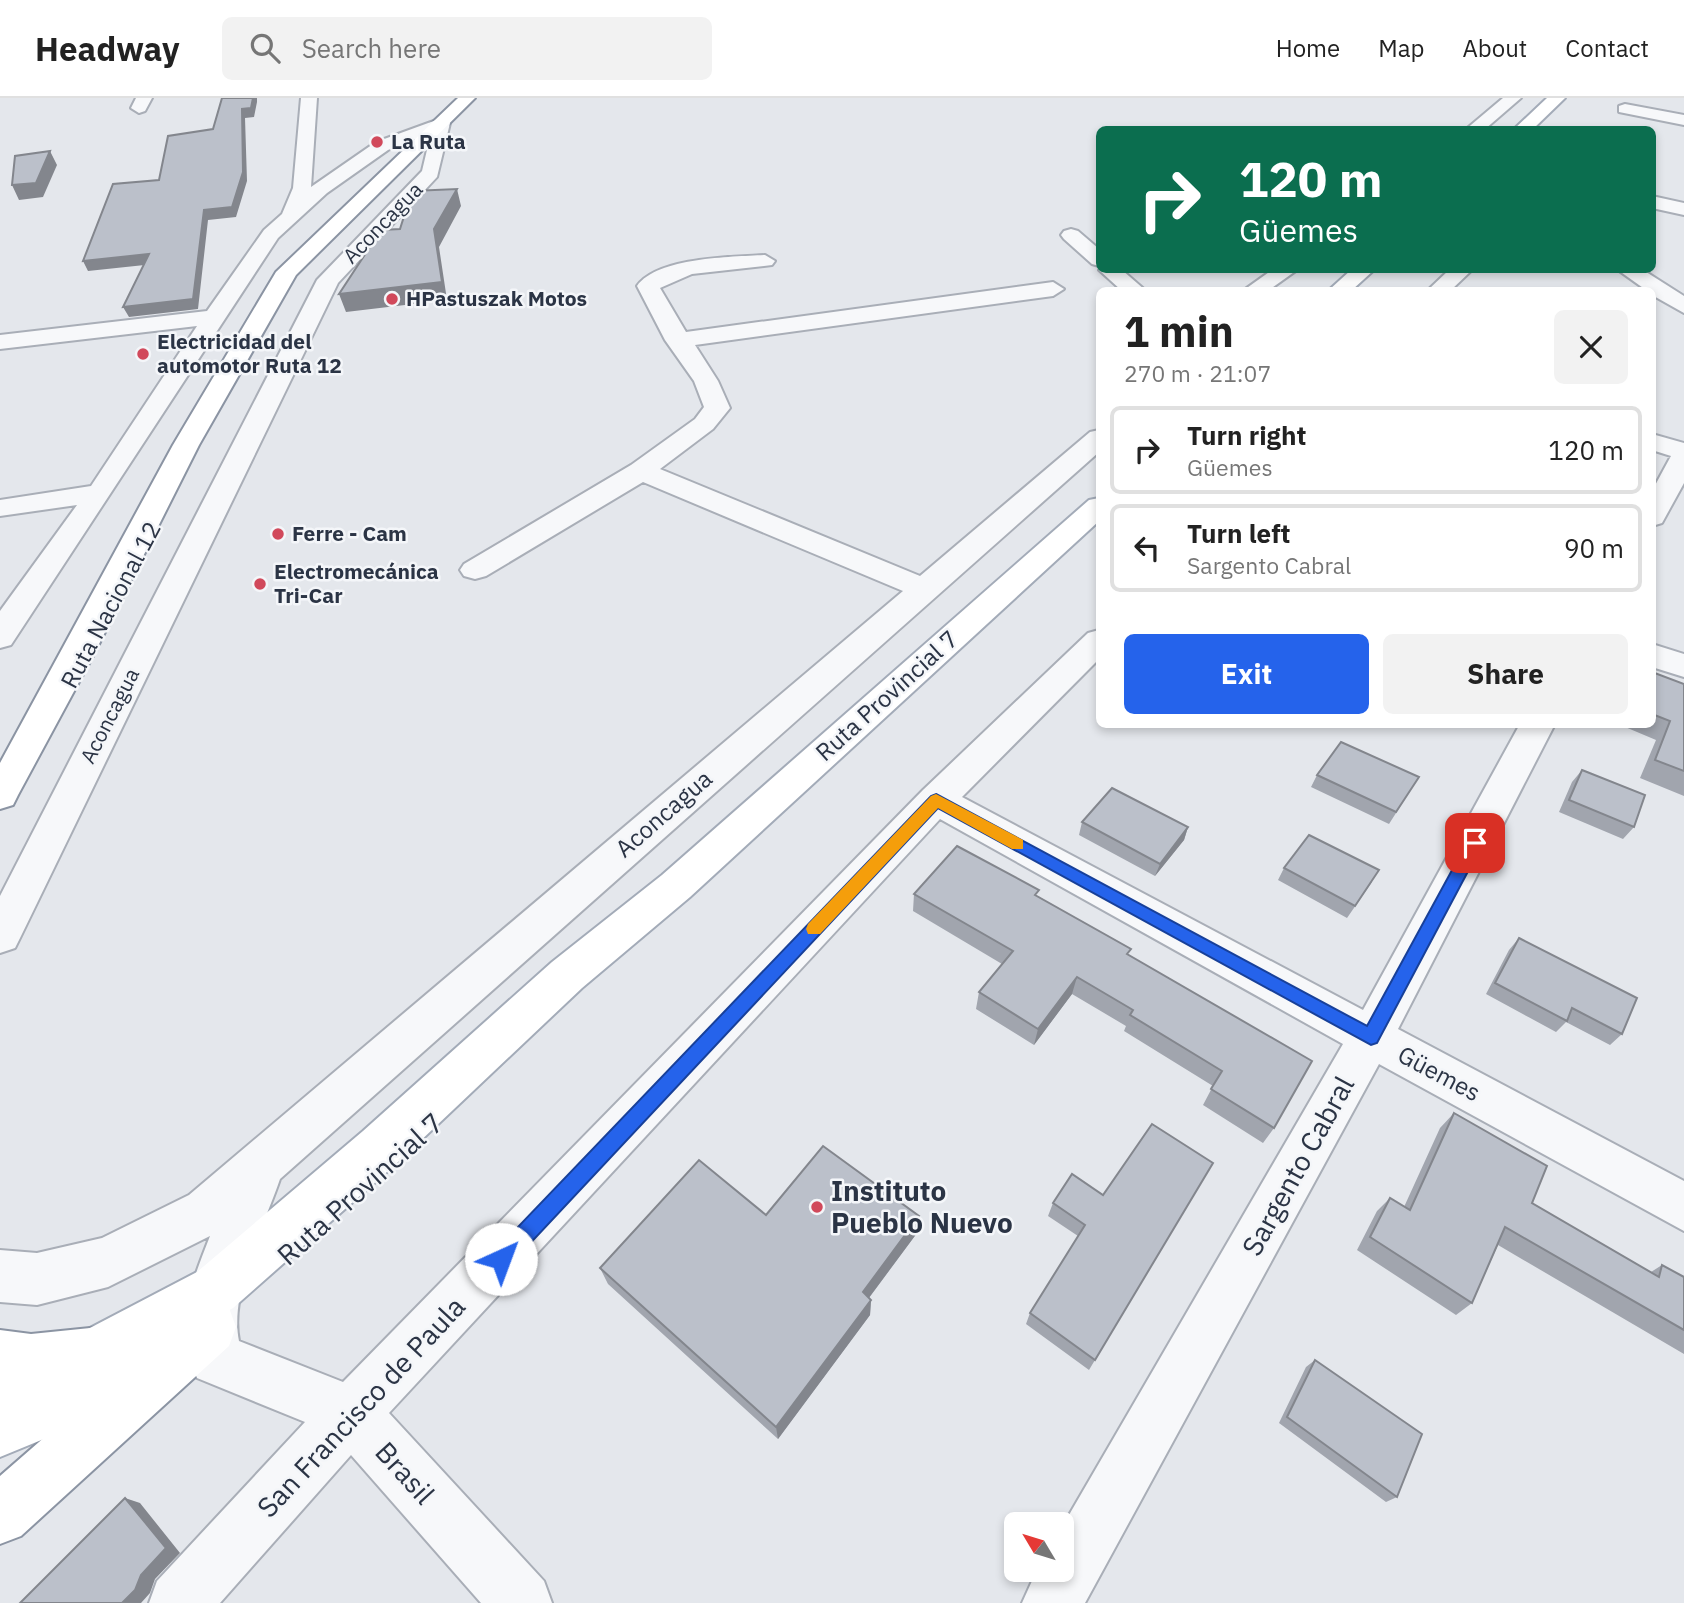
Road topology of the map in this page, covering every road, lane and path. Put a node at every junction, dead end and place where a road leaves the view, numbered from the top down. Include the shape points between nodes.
1 (309, 98) edge
2 (467, 98) edge
3 (1513, 98) edge
4 (1556, 98) edge
5 (1632, 104) edge
6 (1684, 120) edge
7 (442, 123) junction
8 (1611, 123) dead end
9 (1478, 126) edge
10 (1525, 126) edge
11 (1656, 203) edge
12 (1684, 209) edge
13 (290, 216) junction
14 (1071, 235) dead end
15 (1096, 257) edge
16 (765, 261) dead end
17 (1114, 273) edge
18 (1281, 273) edge
19 (1360, 273) edge
20 (1458, 273) edge
21 (1634, 273) edge
22 (1130, 287) edge
23 (1260, 287) edge
24 (1343, 287) edge
25 (1442, 287) edge
26 (1655, 287) edge
27 (1656, 288) edge
28 (1053, 289) dead end
29 (1684, 306) edge
30 (214, 317) junction
31 (677, 340) junction
32 (0, 342) edge
33 (215, 395) junction
34 (1096, 441) edge
35 (1656, 443) edge
36 (1684, 451) edge
37 (1684, 457) edge
38 (641, 471) junction
39 (100, 493) junction
40 (0, 508) edge
41 (1096, 509) edge
42 (1656, 510) edge
43 (475, 570) dead end
44 (925, 589) junction
45 (0, 638) edge
46 (1096, 643) edge
47 (1656, 656) edge
48 (1684, 666) edge
49 (1536, 728) edge
50 (0, 795) edge
51 (936, 800) junction
52 (0, 814) edge
53 (0, 936) edge
54 (1371, 1037) junction
55 (262, 1162) junction
56 (1684, 1207) edge
57 (0, 1276) edge
58 (212, 1308) junction
59 (100, 1354) junction
60 (0, 1357) edge
61 (0, 1402) edge
62 (351, 1413) junction
63 (0, 1429) edge
64 (0, 1515) edge
65 (179, 1603) edge
66 (522, 1603) edge
67 (1052, 1603) edge

1 - 13 street via 302,188
2 - 7 main road, Ruta Nacional 12
3 - 9 street
4 - 10 main road
5 - 6 street
5 - 8 street
7 - 13 street via 382,146
7 - 33 main road, Ruta Nacional 12 via 287,272
7 - 53 street, Aconcagua via 431,173 328,280
11 - 12 street
13 - 30 street via 271,234
14 - 15 street
16 - 31 street via 695,267 658,278 648,286
17 - 22 street
18 - 23 street
19 - 24 main road
20 - 25 street
21 - 26 street
27 - 29 street
28 - 31 street
30 - 32 street
30 - 39 street
31 - 38 street via 715,395 717,408 704,424
33 - 50 main road, Ruta Nacional 12
33 - 52 main road, Ruta Nacional 12 via 214,409
34 - 44 street, Aconcagua
35 - 36 street
37 - 42 street
38 - 43 street
38 - 44 street
39 - 40 street
39 - 45 street
41 - 58 main road, Ruta Provincial 7 via 676,886 600,970
44 - 55 street, Aconcagua
46 - 51 street, San Francisco de Paula
47 - 48 street
49 - 54 street, Sargento Cabral
51 - 54 street, Güemes
51 - 62 street, San Francisco de Paula
54 - 56 street, Güemes
54 - 67 street, Sargento Cabral
55 - 57 street, Aconcagua via 206,1212 108,1262 37,1279
55 - 58 street
58 - 59 main road, Ruta Provincial 7
58 - 62 street, Brasil via 216,1359
58 - 63 main road, Ruta Provincial 7 via 93,1392
58 - 64 main road
59 - 60 main road via 31,1361
59 - 61 main road, Ruta Provincial 7
62 - 65 street, San Francisco de Paula
62 - 66 street, Brasil

